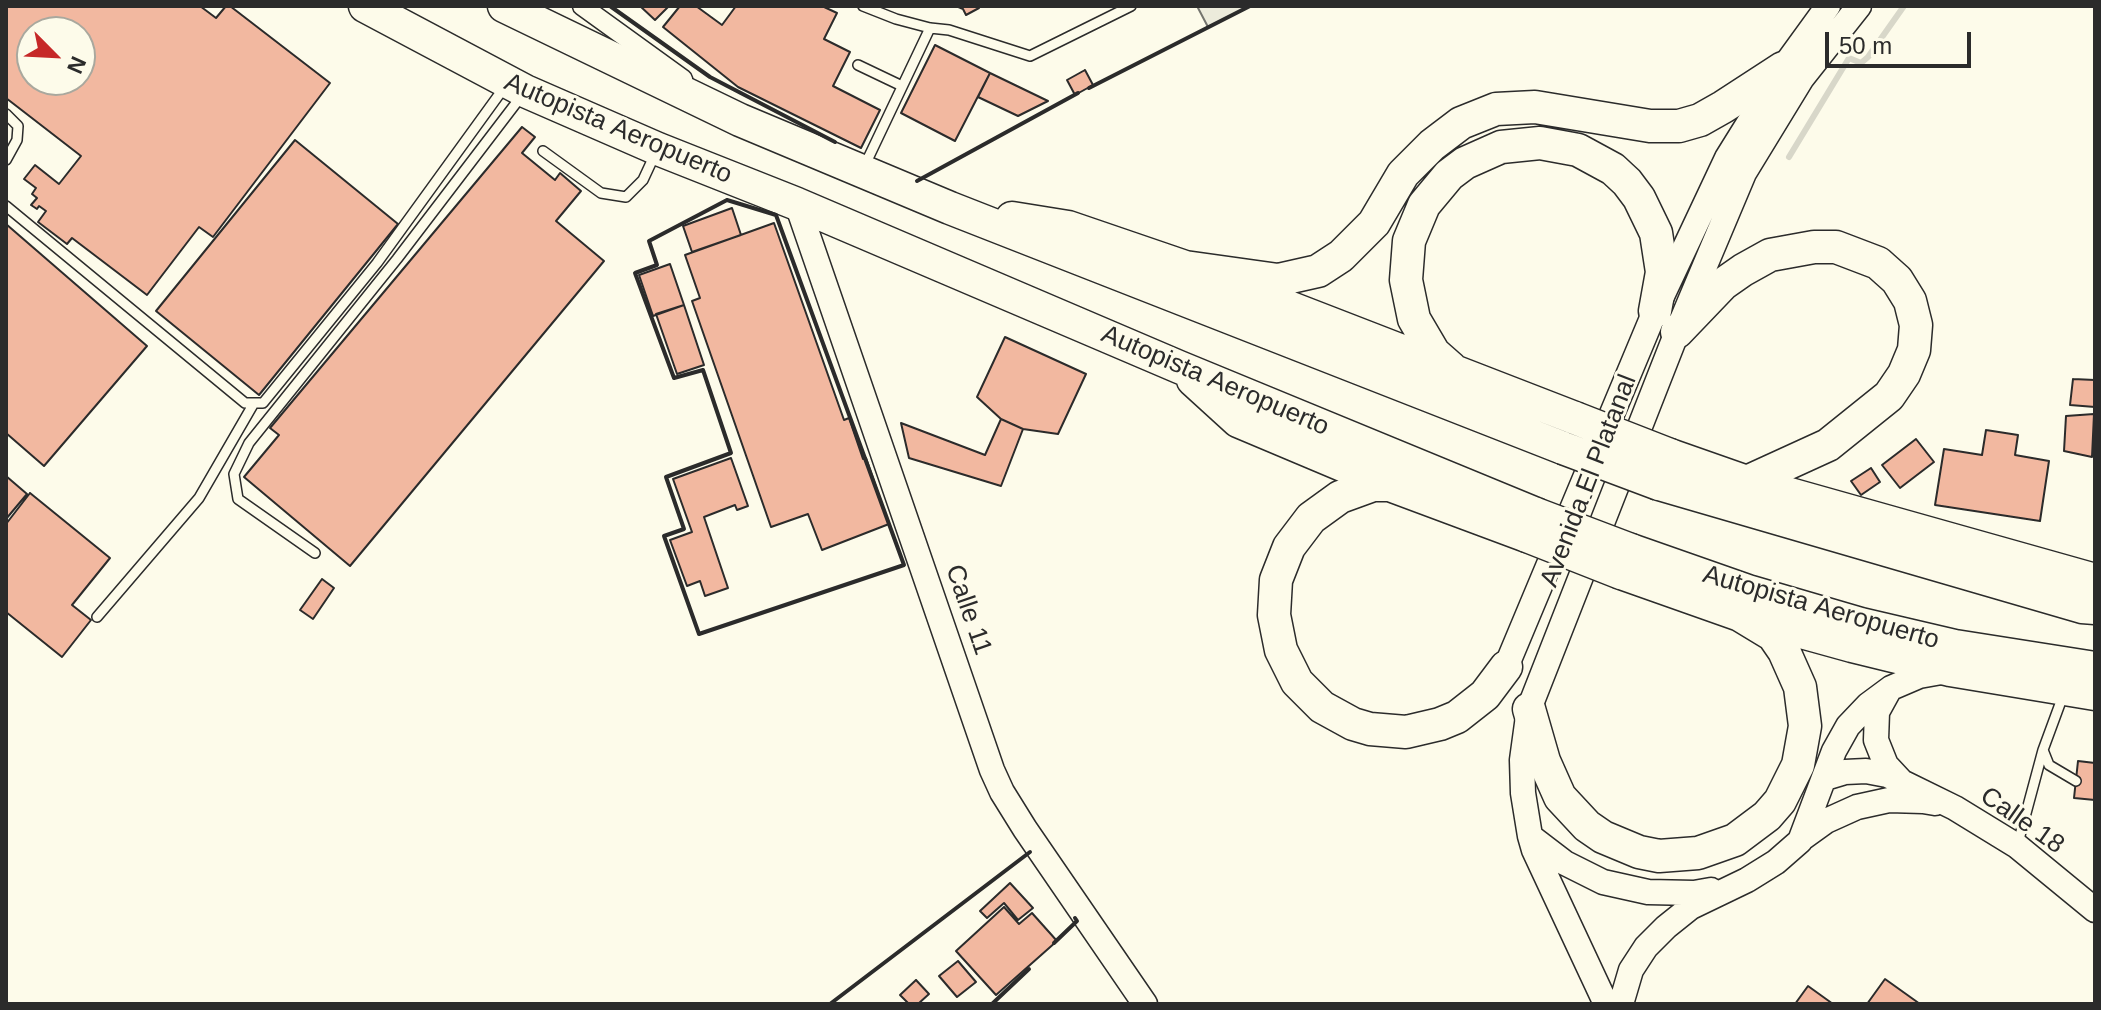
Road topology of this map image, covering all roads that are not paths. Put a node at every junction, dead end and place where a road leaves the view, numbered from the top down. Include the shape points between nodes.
1 (365, 6) edge
2 (504, 6) edge
3 (582, 6) edge
4 (863, 6) edge
5 (1131, 6) edge
6 (1828, 6) edge
7 (1859, 6) edge
8 (930, 28) junction
9 (858, 65) dead end
10 (1783, 68) junction
11 (902, 86) junction
12 (517, 87) junction
13 (6, 114) edge
14 (740, 120) junction
15 (658, 149) junction
16 (543, 151) dead end
17 (6, 160) edge
18 (862, 170) junction
19 (797, 204) junction
20 (6, 206) edge
21 (950, 208) junction
22 (1185, 267) junction
23 (1666, 322) junction
24 (1179, 367) junction
25 (1464, 375) junction
26 (254, 403) junction
27 (1665, 470) junction
28 (1747, 482) junction
29 (1390, 485) junction
30 (1532, 525) junction
31 (315, 553) dead end
32 (1626, 562) junction
33 (2094, 584) edge
34 (1740, 615) junction
35 (97, 617) dead end
36 (1506, 667) joint
37 (2095, 668) edge
38 (1950, 670) junction
39 (1891, 688) junction
40 (2080, 692) edge
41 (1529, 709) junction
42 (2043, 750) junction
43 (1825, 778) junction
44 (2076, 781) dead end
45 (1906, 784) junction
46 (1955, 808) junction
47 (1530, 836) junction
48 (1800, 841) junction
49 (2017, 846) junction
50 (1729, 887) junction
51 (2094, 907) edge
52 (1145, 1004) edge
53 (1606, 1004) edge
54 (1621, 1004) edge

1 - 12 highway, Autopista Aeropuerto
2 - 14 highway
3 - 14 street
4 - 8 lane
5 - 8 lane via 1030,56
6 - 10 main road, Avenida El Platanal
7 - 23 main road, Avenida El Platanal via 1802,78 1744,173
8 - 11 lane
9 - 11 lane
10 - 22 highway via 1700,120 1679,126 1535,107 1496,109 1461,123 1432,145 1403,174 1374,223 1318,271 1278,280
10 - 23 main road, Avenida El Platanal via 1727,158
11 - 18 lane
12 - 15 highway, Autopista Aeropuerto
12 - 26 lane via 325,329 263,403
12 - 31 lane via 397,259 249,443 234,474 238,499
13 - 17 lane via 18,126
14 - 18 highway
15 - 16 lane via 643,180 626,197 601,193
15 - 19 highway, Autopista Aeropuerto
18 - 21 highway
19 - 24 highway, Autopista Aeropuerto
19 - 52 main road, Calle 11 via 992,770 1025,829
20 - 26 lane via 245,403
21 - 22 highway via 1068,227
21 - 27 highway, bridge via 1563,448
22 - 25 highway
23 - 25 highway via 1658,243 1649,215 1627,182 1578,150 1540,143 1501,147 1465,163 1436,189 1415,222 1406,260 1408,300 1423,337 1448,367
23 - 28 highway via 1770,255 1805,248 1836,247 1878,263 1910,301 1916,325 1914,350 1889,396 1828,445
23 - 36 main road, Avenida El Platanal
23 - 41 main road, Avenida El Platanal
24 - 29 highway via 1238,421
24 - 30 highway, Autopista Aeropuerto
25 - 27 highway, bridge via 1575,418
26 - 35 lane via 199,498
27 - 28 highway
27 - 33 highway via 2082,607
28 - 33 highway
29 - 30 highway
29 - 36 highway via 1340,497 1311,518 1289,547 1274,598 1276,633 1288,667 1309,695 1337,717 1370,729 1406,732 1457,717 1485,695
30 - 32 highway, Autopista Aeropuerto, bridge
32 - 34 highway
32 - 37 highway, Autopista Aeropuerto via 1980,651
34 - 38 highway
34 - 41 highway via 1773,635 1784,651 1800,687 1805,726 1798,765 1780,801 1735,840 1678,856 1639,852 1603,837 1560,797
38 - 39 main road
38 - 40 highway
39 - 43 main road via 1848,726
39 - 45 main road via 1877,712 1876,740 1886,765
40 - 42 lane
41 - 47 main road, Avenida El Platanal via 1522,760
42 - 44 lane via 2049,765
42 - 49 lane
43 - 45 main road, Calle 18 via 1866,771
43 - 48 main road
45 - 46 main road, Calle 18
46 - 48 main road, Calle 18 via 1889,800 1826,821
46 - 49 main road, Calle 18
47 - 50 main road via 1565,863 1603,882 1672,893
47 - 53 main road, Avenida El Platanal
48 - 50 main road via 1776,862
49 - 51 main road, Calle 18
50 - 54 main road via 1691,907 1646,947 1631,970

